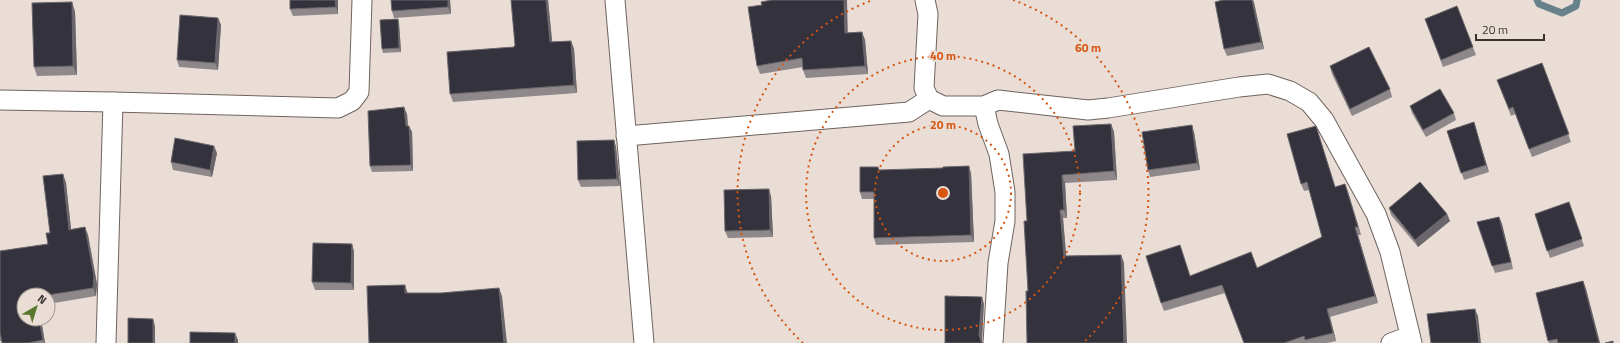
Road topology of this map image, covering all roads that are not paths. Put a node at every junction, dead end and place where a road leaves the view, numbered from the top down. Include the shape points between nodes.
1 (362, 0) edge
2 (615, 0) edge
3 (925, 0) edge
4 (929, 99) junction
5 (0, 100) edge
6 (113, 102) junction
7 (984, 106) junction
8 (626, 136) junction
9 (1411, 340) edge
10 (106, 343) edge
11 (644, 343) edge
12 (993, 343) edge
13 (1391, 343) edge

1 - 6 street via 359,92 352,101 338,108
2 - 8 street
3 - 4 street via 928,14 924,88
4 - 7 street via 943,106
4 - 8 street via 909,112
5 - 6 street
6 - 10 street
7 - 9 street via 998,100 1010,100 1088,110 1268,84 1290,91 1309,102 1324,120 1376,214 1390,252
7 - 12 street via 999,154 1005,192 1005,221 998,263
8 - 11 street
9 - 13 street

